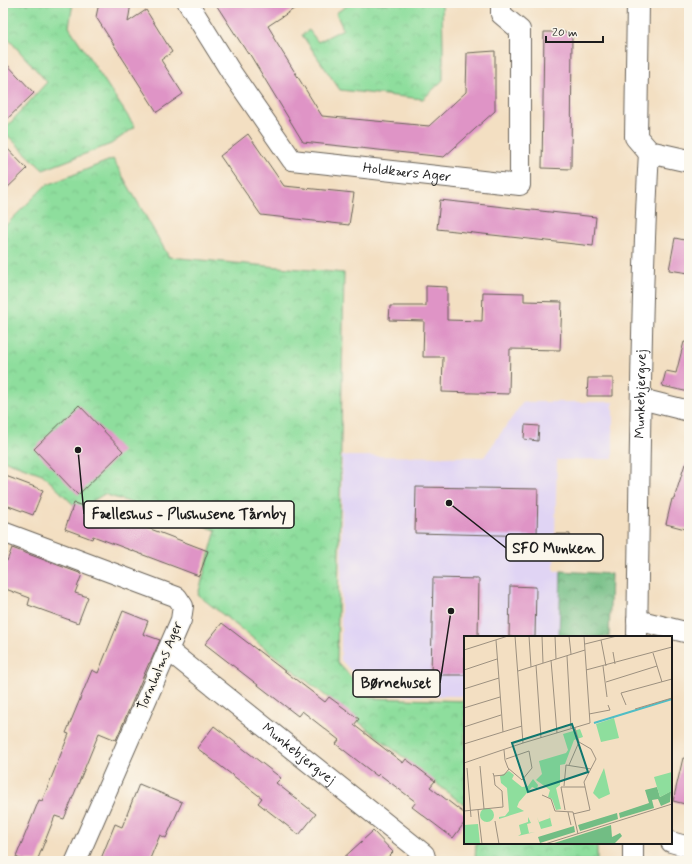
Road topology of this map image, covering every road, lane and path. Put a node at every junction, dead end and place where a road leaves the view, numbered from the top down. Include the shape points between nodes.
1 (188, 3) edge
2 (501, 3) edge
3 (638, 3) edge
4 (649, 152) junction
5 (689, 161) edge
6 (641, 399) junction
7 (689, 411) edge
8 (3, 532) edge
9 (637, 629) edge
10 (689, 633) edge
11 (168, 650) junction
12 (672, 842) edge
13 (633, 844) edge
14 (689, 847) edge
15 (76, 861) edge
16 (426, 861) edge
17 (633, 861) edge

1 - 2 street, Holdkærs Ager via 231,72 292,160 520,185 520,30 501,14
3 - 4 street via 636,137
4 - 5 street
4 - 6 street, Munkebjergvej
6 - 7 street
6 - 9 street, Munkebjergvej
8 - 11 street, Tornholms Ager via 177,596 183,606 181,620
9 - 10 street
11 - 15 street, Tornholms Ager
11 - 16 street, Munkebjergvej via 424,854
12 - 14 street
13 - 17 street

